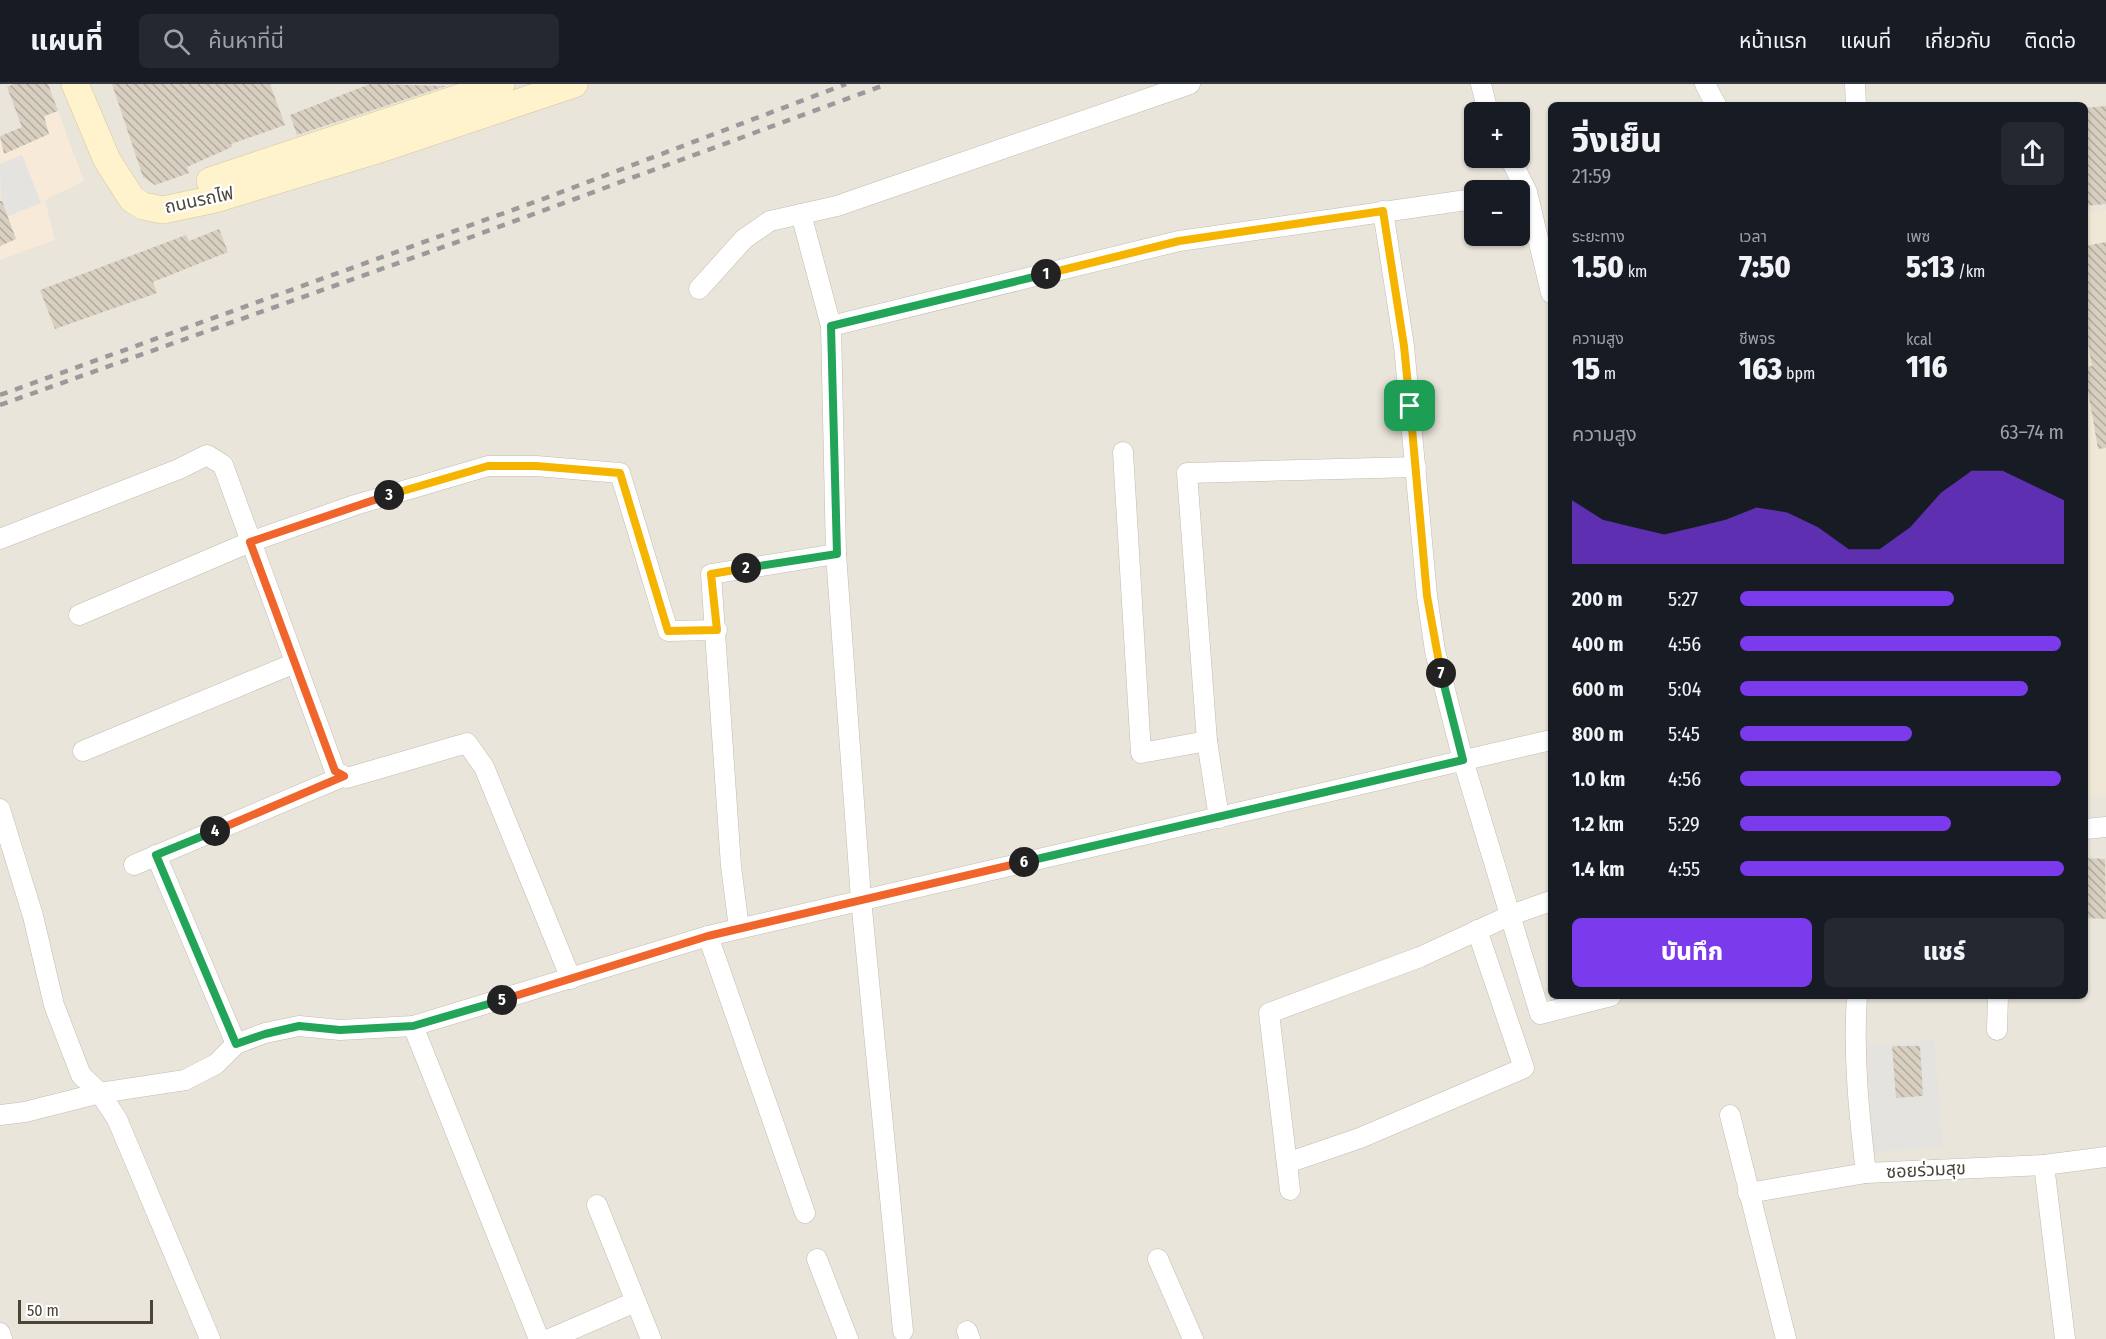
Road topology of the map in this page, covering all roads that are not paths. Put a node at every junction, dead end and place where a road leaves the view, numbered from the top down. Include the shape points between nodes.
1 (75, 84) edge
2 (501, 84) edge
3 (574, 84) edge
4 (1190, 84) edge
5 (1481, 84) edge
6 (1705, 84) edge
7 (1855, 84) edge
8 (1486, 102) edge
9 (1714, 102) edge
10 (1856, 102) edge
11 (107, 160) junction
12 (1464, 200) edge
13 (1383, 211) junction
14 (801, 214) junction
15 (1530, 218) edge
16 (1548, 282) edge
17 (699, 289) dead end
18 (831, 326) junction
19 (1123, 452) dead end
20 (1416, 467) junction
21 (0, 539) edge
22 (250, 542) junction
23 (837, 554) junction
24 (79, 615) dead end
25 (717, 630) junction
26 (295, 663) junction
27 (1207, 741) junction
28 (1548, 741) edge
29 (83, 751) dead end
30 (1463, 760) junction
31 (344, 776) junction
32 (0, 809) edge
33 (1220, 818) junction
34 (2106, 827) edge
35 (2088, 829) edge
36 (156, 855) junction
37 (134, 865) dead end
38 (861, 899) junction
39 (1548, 902) edge
40 (1510, 915) junction
41 (739, 928) junction
42 (1477, 930) junction
43 (708, 936) junction
44 (571, 979) junction
45 (1599, 999) edge
46 (1857, 999) edge
47 (1998, 999) edge
48 (413, 1026) junction
49 (1997, 1030) dead end
50 (236, 1044) junction
51 (100, 1093) junction
52 (0, 1114) edge
53 (1730, 1115) dead end
54 (2106, 1157) edge
55 (1287, 1163) junction
56 (2044, 1165) junction
57 (1866, 1173) junction
58 (1290, 1190) dead end
59 (1748, 1193) junction
60 (597, 1204) dead end
61 (805, 1213) dead end
62 (817, 1259) dead end
63 (1158, 1259) dead end
64 (635, 1302) junction
65 (903, 1331) dead end
66 (0, 1333) edge
67 (2, 1339) edge
68 (210, 1339) edge
69 (539, 1339) edge
70 (550, 1339) edge
71 (651, 1339) edge
72 (848, 1339) edge
73 (1193, 1339) edge
74 (1786, 1339) edge
75 (2064, 1339) edge

1 - 11 street
2 - 11 street, ถนนรถไฟ via 182,190 145,190 132,184
3 - 11 street, ถนนรถไฟ via 215,199 163,210 132,199
4 - 14 street via 837,206
5 - 8 street
6 - 9 street
7 - 10 street
12 - 13 street
13 - 18 street via 1179,241
13 - 20 street via 1404,346
14 - 17 street via 770,221 754,230
14 - 18 street
15 - 16 street
18 - 23 street
19 - 27 street via 1141,753
20 - 27 street via 1187,473
20 - 30 street via 1435,651
21 - 22 street via 207,455 223,465
22 - 24 street
22 - 25 street via 355,505 488,466 620,473 668,631
22 - 26 street
23 - 25 street via 711,574
23 - 38 street
25 - 41 street via 731,866
26 - 29 street
26 - 31 street via 335,771
27 - 33 street
28 - 30 street
30 - 33 street
30 - 40 street
31 - 36 street
31 - 44 street via 467,743 484,767
32 - 51 street via 33,916 54,1005 81,1075
33 - 38 street
34 - 35 street
36 - 37 street
36 - 50 street
38 - 41 street
38 - 65 street
39 - 40 street
40 - 42 street
40 - 45 street via 1540,1014
41 - 43 street
42 - 55 street via 1420,957 1269,1013
42 - 55 street via 1524,1068 1360,1138
43 - 44 street
43 - 61 street
44 - 48 street
46 - 57 street via 1857,1102
47 - 49 street
48 - 50 street via 340,1030 299,1026
48 - 69 street
50 - 51 street via 216,1064 184,1080
51 - 52 street via 25,1112
51 - 68 street via 117,1119
53 - 59 street
54 - 56 street, ซอยร่วมสุข
55 - 58 street
56 - 57 street, ซอยร่วมสุข
56 - 75 street
57 - 59 street, ซอยร่วมสุข
59 - 74 street
60 - 64 street
62 - 72 street
63 - 73 street
64 - 70 street
64 - 71 street
66 - 67 street

